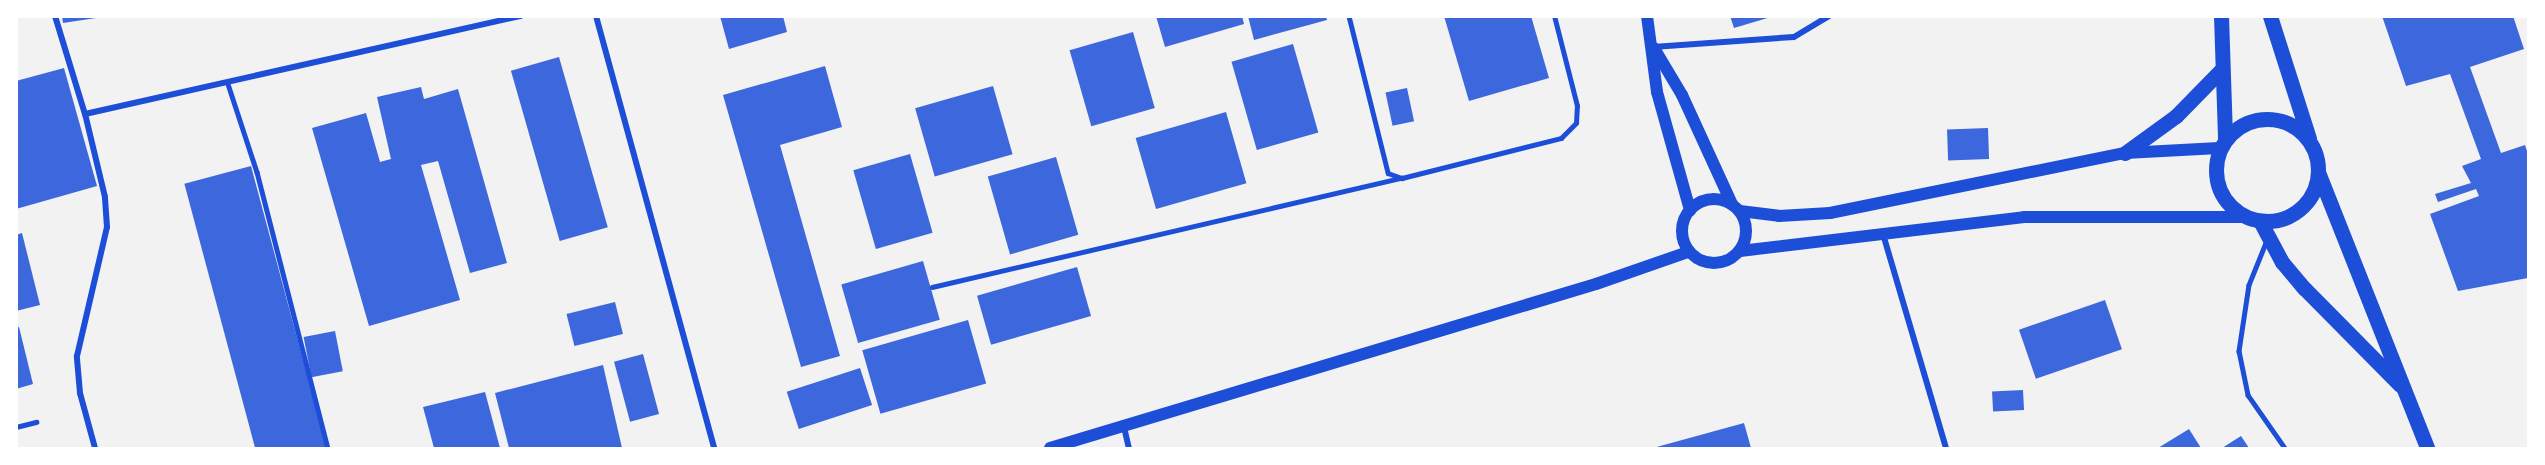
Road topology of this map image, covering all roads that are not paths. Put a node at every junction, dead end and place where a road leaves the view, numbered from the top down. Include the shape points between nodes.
1 (55, 16) edge
2 (521, 16) edge
3 (596, 16) edge
4 (1349, 16) edge
5 (1554, 16) edge
6 (1647, 16) edge
7 (1829, 16) edge
8 (2221, 16) edge
9 (2270, 16) edge
10 (1653, 47) junction
11 (2220, 71) junction
12 (228, 84) junction
13 (85, 114) junction
14 (2310, 141) junction
15 (2222, 144) junction
16 (2125, 153) junction
17 (2318, 172) junction
18 (1402, 178) junction
19 (1736, 208) junction
20 (1690, 210) junction
21 (2253, 219) junction
22 (1883, 233) junction
23 (2269, 237) junction
24 (1740, 251) junction
25 (1689, 252) junction
26 (932, 287) dead end
27 (2404, 389) junction
28 (36, 422) dead end
29 (16, 427) edge
30 (1124, 427) junction
31 (95, 448) edge
32 (328, 448) edge
33 (714, 448) edge
34 (1050, 448) edge
35 (1129, 448) edge
36 (1946, 448) edge
37 (2285, 448) edge
38 (2427, 448) edge

1 - 13 street
2 - 12 street
3 - 33 street
4 - 18 lane via 1388,173
5 - 18 lane via 1578,106 1576,123 1561,138
6 - 10 main road
7 - 10 street via 1794,37
8 - 11 main road
9 - 14 main road
10 - 19 main road via 1677,84
10 - 20 main road via 1657,92
11 - 15 main road
11 - 16 main road via 2176,116
12 - 13 street
12 - 32 lane via 257,172
13 - 31 street via 105,197 107,227 77,356 81,393
14 - 15 main road via 2284,121 2268,118 2251,120
14 - 17 main road
15 - 16 main road
15 - 21 main road via 2215,168 2218,188 2229,205
16 - 19 main road via 1830,213 1779,216
17 - 21 main road via 2315,189 2294,213 2279,220
17 - 27 main road
18 - 26 lane
19 - 20 main road via 1714,199
19 - 24 main road via 1747,231
20 - 25 main road via 1682,235
21 - 22 main road via 2024,217
21 - 23 main road
22 - 24 main road
22 - 36 street
23 - 27 main road via 2282,262 2331,320
23 - 37 lane via 2249,285 2239,351 2248,395
24 - 25 main road via 1714,264
25 - 30 main road via 1596,284
27 - 38 main road
28 - 29 lane
30 - 34 main road
30 - 35 street

